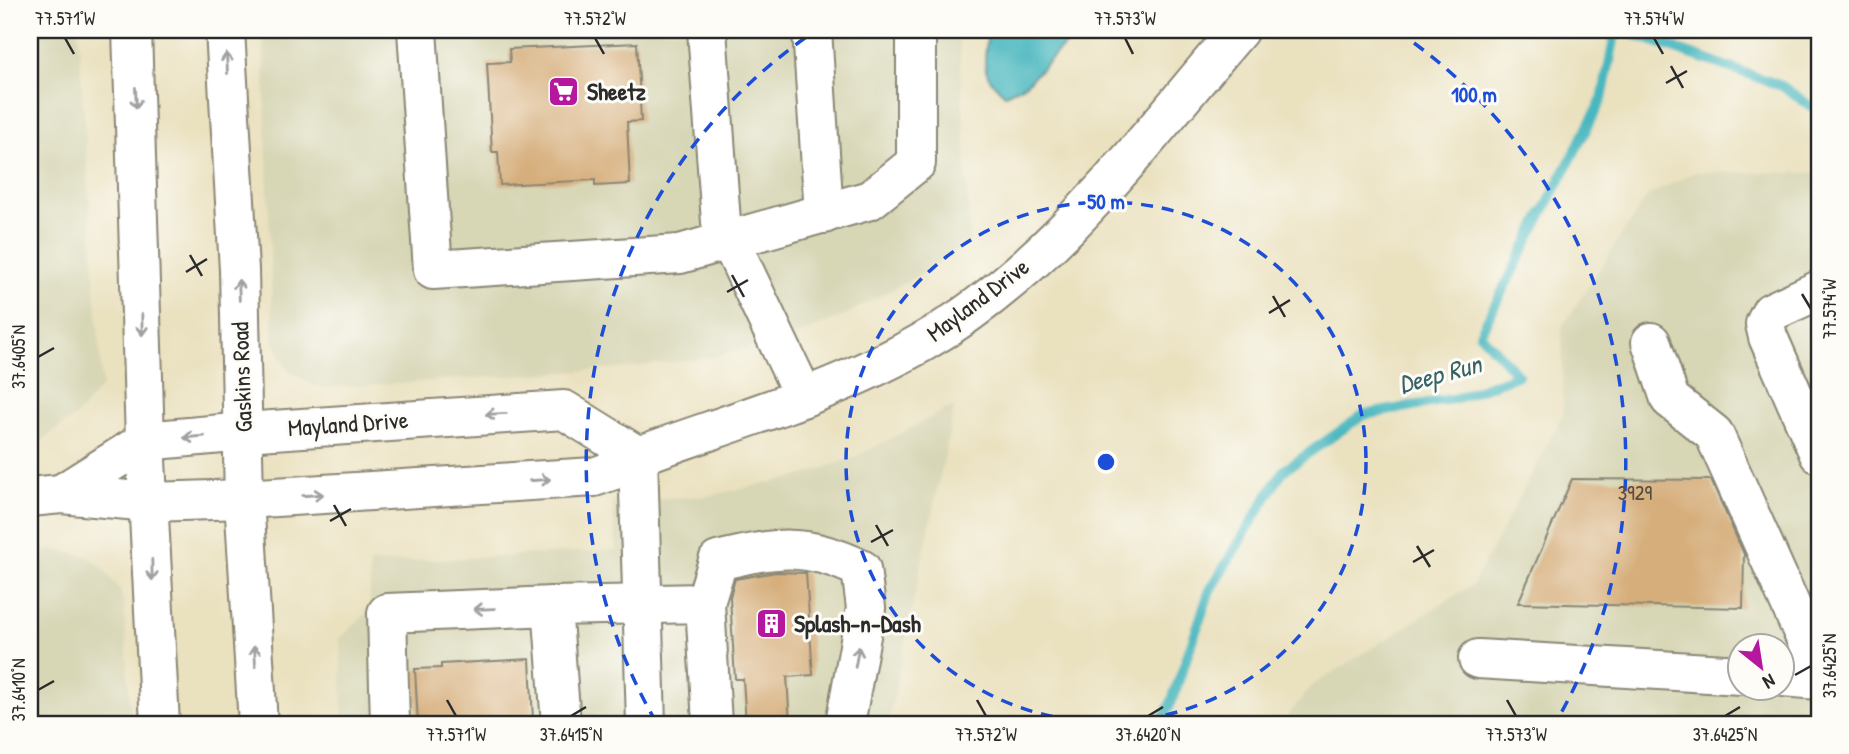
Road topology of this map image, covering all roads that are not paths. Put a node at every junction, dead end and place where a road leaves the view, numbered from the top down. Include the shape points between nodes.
1 (132, 30) edge
2 (225, 30) edge
3 (417, 30) edge
4 (707, 30) edge
5 (812, 30) edge
6 (916, 30) edge
7 (1240, 30) edge
8 (824, 214) junction
9 (730, 241) junction
10 (1819, 290) edge
11 (1651, 342) dead end
12 (804, 397) junction
13 (244, 432) junction
14 (145, 441) junction
15 (1819, 454) edge
16 (638, 456) junction
17 (45, 495) edge
18 (244, 499) junction
19 (150, 502) junction
20 (642, 603) junction
21 (705, 603) junction
22 (552, 606) junction
23 (1478, 659) dead end
24 (1819, 661) edge
25 (1727, 674) edge
26 (1797, 678) edge
27 (1819, 680) edge
28 (160, 724) edge
29 (258, 724) edge
30 (390, 724) edge
31 (561, 724) edge
32 (646, 724) edge
33 (712, 724) edge
34 (845, 724) edge

1 -> 14 main road
13 -> 2 main road, Gaskins Road
3 - 9 main road via 433,270 680,254
4 - 9 main road via 721,222
5 - 8 main road
6 - 8 main road via 916,163 870,200
7 - 12 main road, Mayland Drive via 1052,243 989,297 915,347
8 - 9 main road
9 - 12 main road
10 - 15 main road via 1770,312 1765,324
11 - 24 main road via 1670,399 1714,434
12 - 16 main road, Mayland Drive
13 -> 14 main road, Mayland Drive
16 -> 13 main road, Mayland Drive via 564,410
13 - 18 main road, Gaskins Road
14 - 17 main road, Mayland Drive
14 - 19 main road
18 -> 16 main road, Mayland Drive via 594,477
16 - 20 main road
17 - 19 main road, Mayland Drive
18 - 19 main road, Mayland Drive
29 -> 18 main road, Gaskins Road
19 -> 28 main road via 152,626
20 - 21 main road
20 - 22 main road
20 - 32 main road
21 - 33 main road
34 -> 21 main road via 866,608 861,569 835,556 792,548 753,552 718,561
22 -> 30 main road via 387,613
22 - 31 main road
23 - 25 main road
26 - 27 main road

